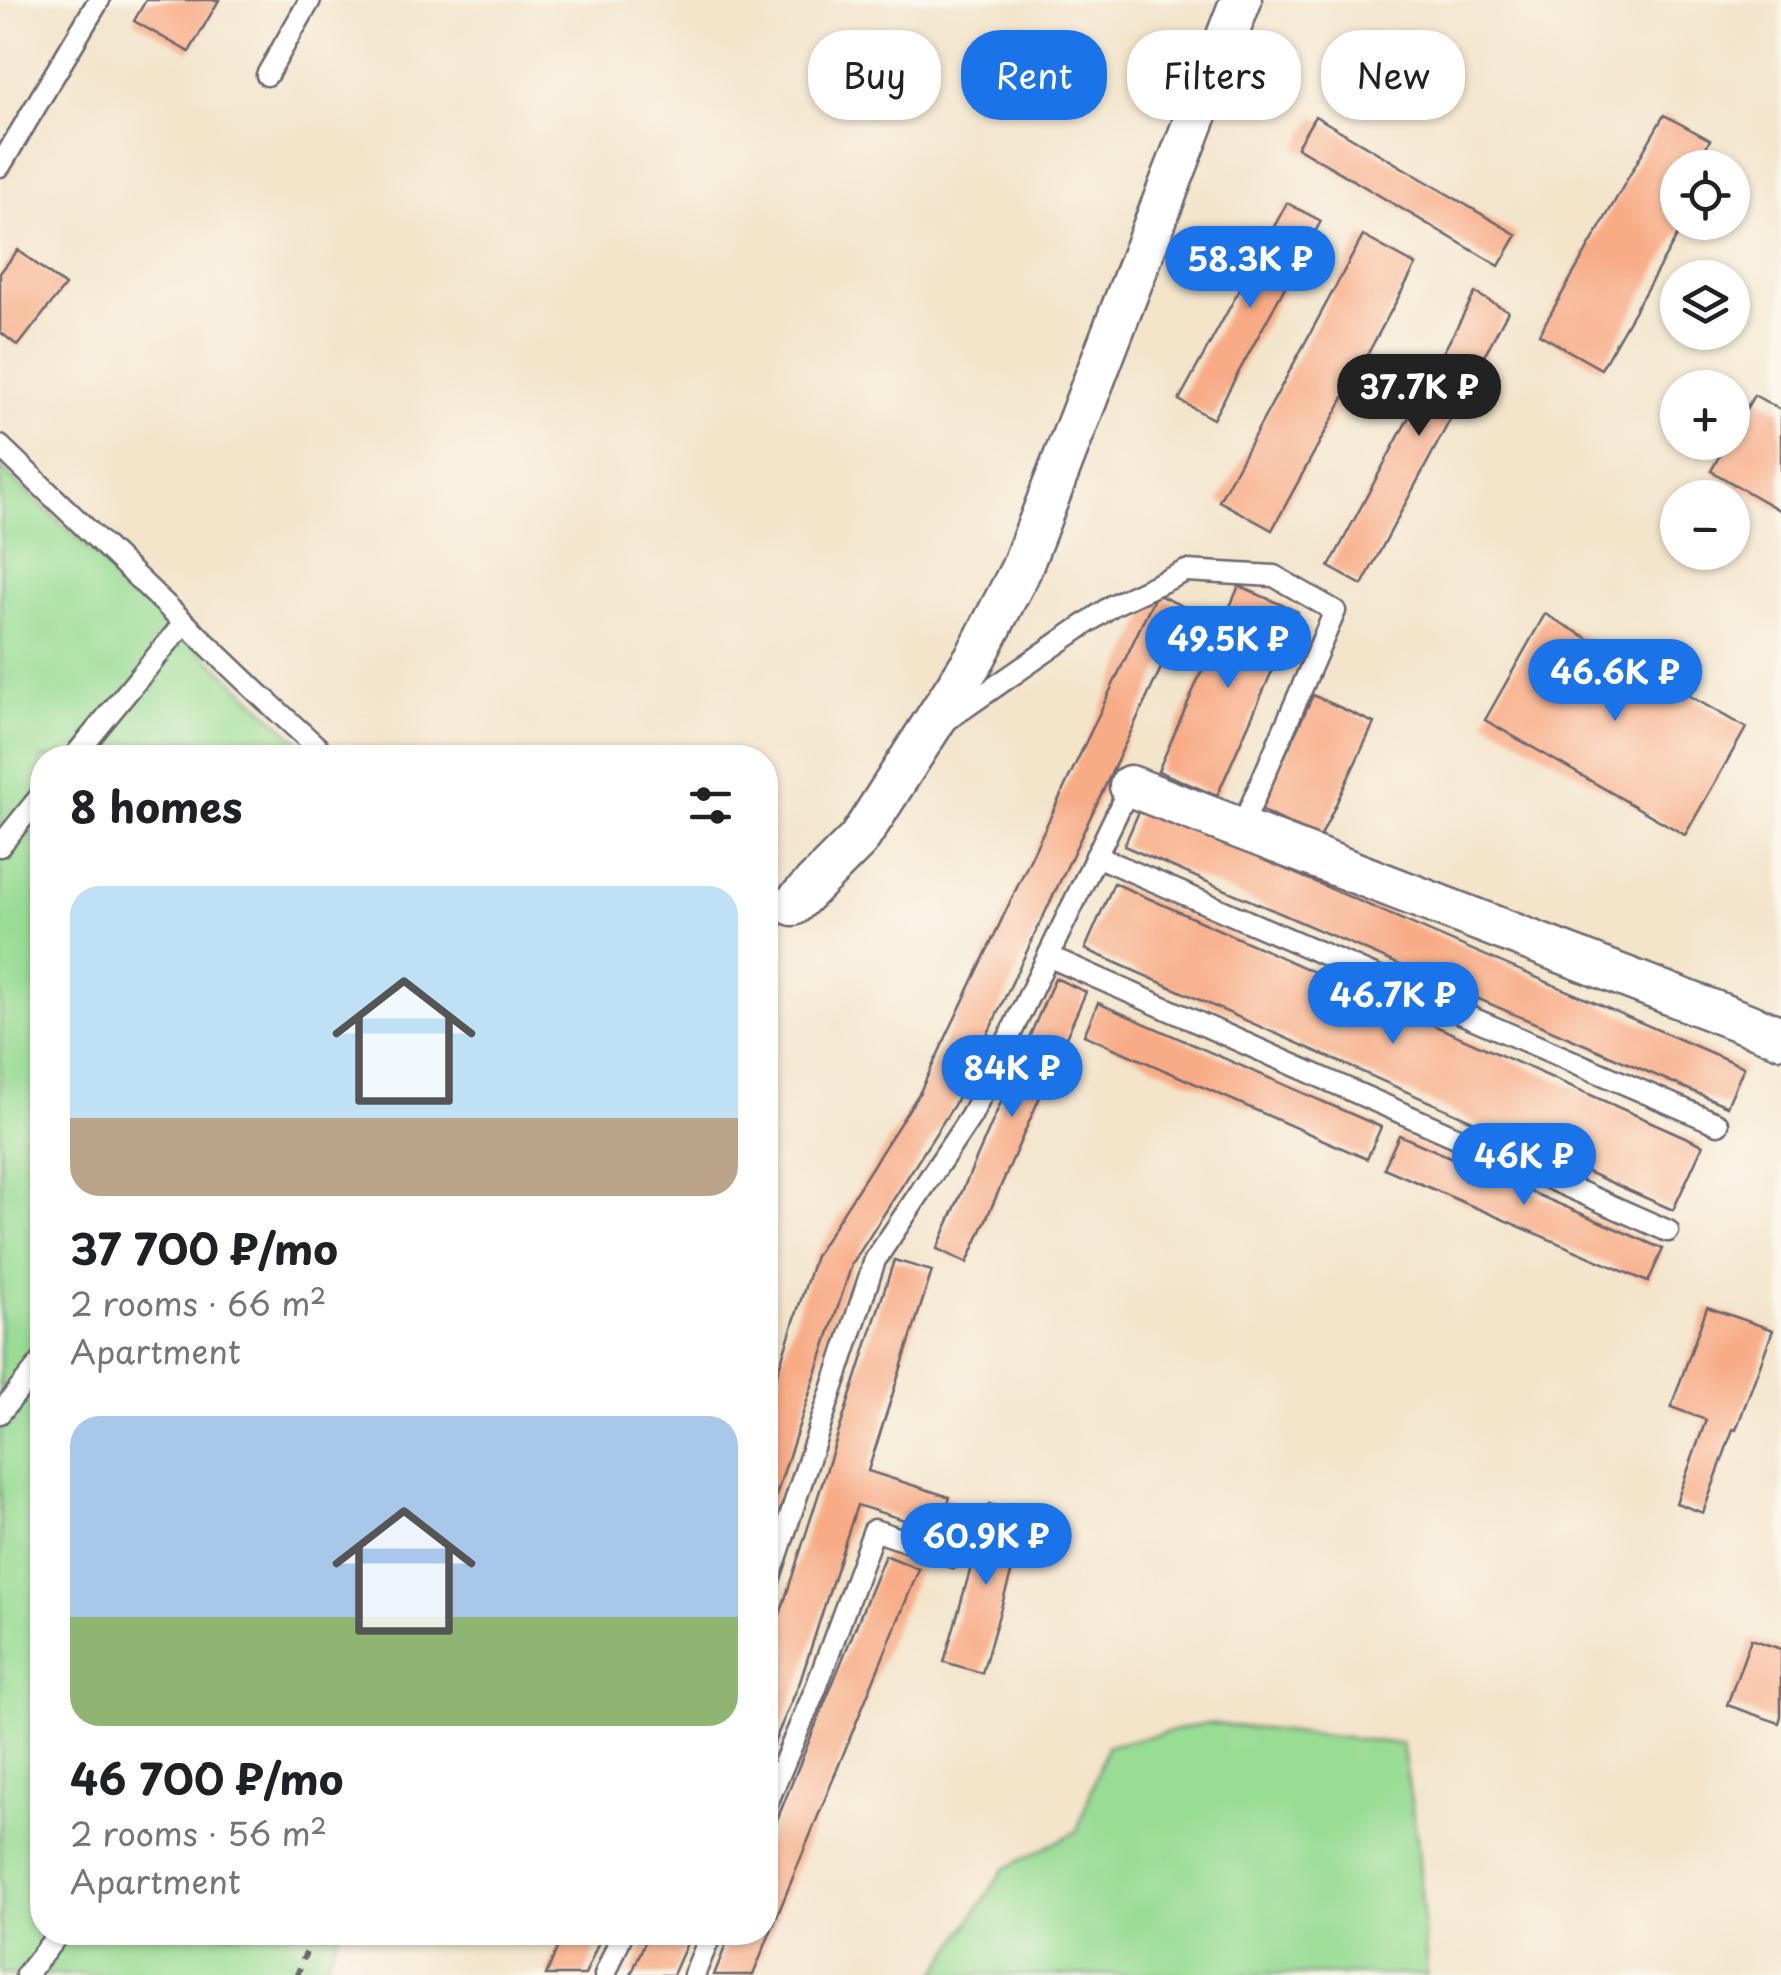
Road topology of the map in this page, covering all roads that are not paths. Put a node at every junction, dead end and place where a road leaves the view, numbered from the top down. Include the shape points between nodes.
1 (99, 0) edge
2 (310, 0) edge
3 (1241, 0) edge
4 (267, 74) dead end
5 (0, 166) edge
6 (0, 446) edge
7 (184, 623) junction
8 (924, 736) junction
9 (84, 745) edge
10 (315, 745) edge
11 (1130, 786) joint
12 (30, 809) edge
13 (1241, 829) junction
14 (0, 846) edge
15 (1096, 856) junction
16 (793, 906) dead end
17 (1048, 956) junction
18 (1781, 1036) edge
19 (1718, 1124) dead end
20 (1668, 1231) dead end
21 (30, 1376) edge
22 (0, 1413) edge
23 (778, 1553) edge
24 (953, 1556) dead end
25 (778, 1777) edge
26 (50, 1945) edge
27 (618, 1945) edge
28 (707, 1945) edge
29 (26, 1975) edge
30 (605, 1975) edge
31 (694, 1975) edge

1 - 5 lane
2 - 4 lane
3 - 8 street via 1021,569
6 - 7 lane
7 - 9 lane
7 - 10 lane
8 - 13 lane via 1113,605 1186,571 1274,576 1336,612
8 - 16 street via 858,840
11 - 13 street
11 - 15 lane
12 - 14 lane
13 - 18 street
15 - 17 lane
15 - 19 lane
17 - 20 lane
17 - 23 lane via 971,1116 875,1260
21 - 22 lane
24 - 25 lane via 874,1530
26 - 29 lane
27 - 30 lane
28 - 31 lane

